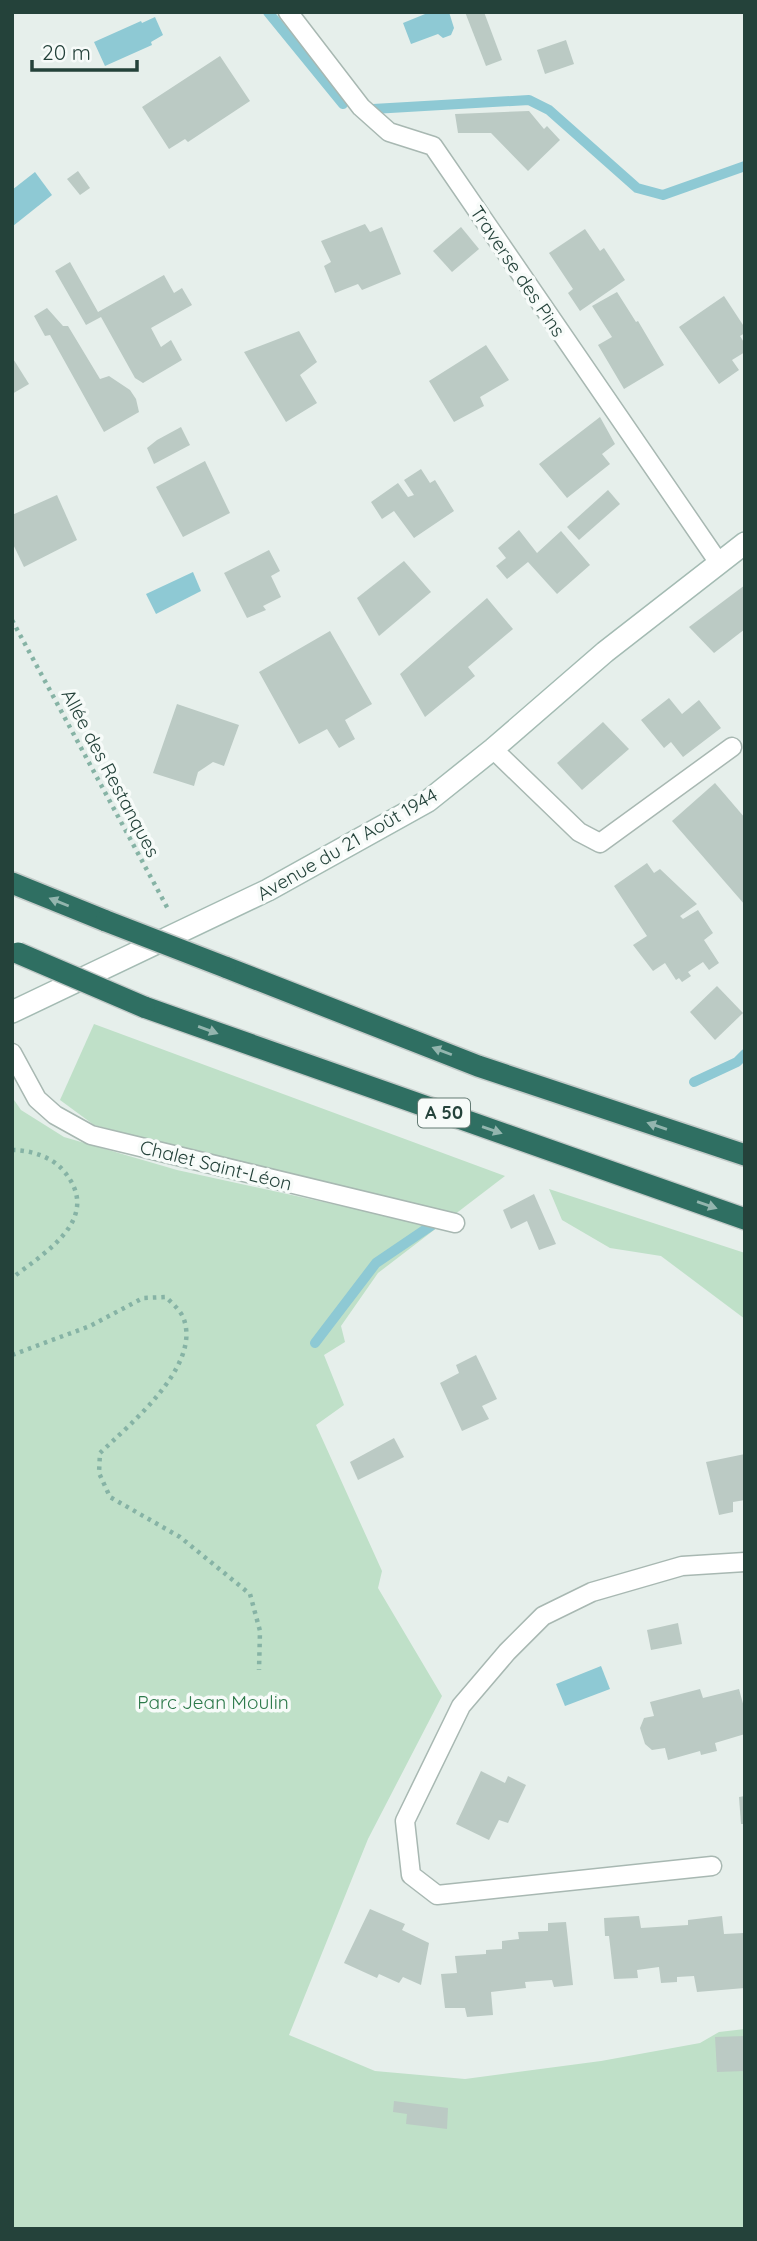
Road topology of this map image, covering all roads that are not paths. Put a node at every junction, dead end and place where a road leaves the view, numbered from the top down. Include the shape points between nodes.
1 (288, 12) edge
2 (745, 543) edge
3 (719, 563) junction
4 (732, 747) dead end
5 (493, 749) junction
6 (12, 883) edge
7 (15, 952) edge
8 (12, 1012) edge
9 (12, 1053) edge
10 (745, 1155) edge
11 (745, 1219) edge
12 (454, 1223) dead end
13 (745, 1562) edge
14 (712, 1867) dead end

1 - 3 lane, Traverse des Pins via 361,107 389,132 433,146
2 - 3 main road, Avenue du 21 Août 1944
3 - 5 main road, Avenue du 21 Août 1944 via 605,652
4 - 5 lane via 600,844 579,832
5 - 8 main road, Avenue du 21 Août 1944 via 428,802 268,890
10 -> 6 highway, bridge via 478,1066
7 -> 11 highway, A 50, bridge via 144,1007
9 - 12 lane, Chalet Saint-Léon via 37,1099 91,1135
13 - 14 lane via 669,1569 592,1592 543,1616 461,1706 404,1821 411,1875 437,1895

